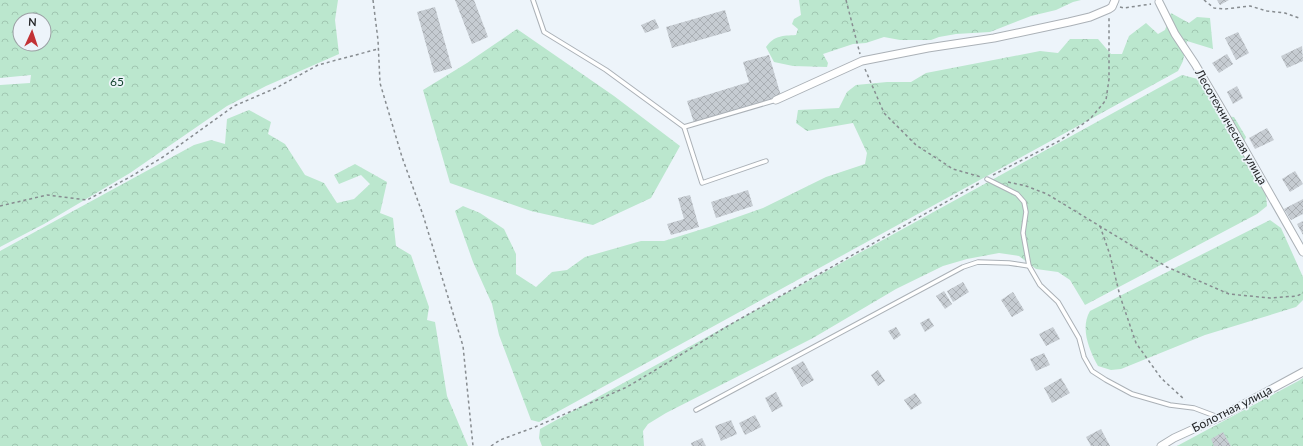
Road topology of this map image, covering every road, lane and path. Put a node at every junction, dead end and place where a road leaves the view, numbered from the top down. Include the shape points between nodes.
1 (373, 0) edge
2 (533, 0) edge
3 (846, 0) edge
4 (1204, 0) edge
5 (1159, 2) joint
6 (1112, 5) edge
7 (1299, 18) dead end
8 (378, 49) junction
9 (862, 62) junction
10 (776, 100) joint
11 (684, 127) junction
12 (766, 161) dead end
13 (987, 179) junction
14 (1005, 181) dead end
15 (0, 206) edge
16 (1100, 226) junction
17 (1303, 252) edge
18 (1029, 266) junction
19 (1303, 293) edge
20 (1303, 372) edge
21 (1194, 408) junction
22 (696, 410) dead end
23 (1220, 417) junction
24 (473, 446) edge
25 (491, 446) edge
26 (1161, 446) edge

1 - 8 path
2 - 11 lane via 544,32 606,70
3 - 9 path
4 - 7 path via 1214,8 1250,6
5 - 6 path via 1124,8
5 - 17 street, Лесотехническая улица via 1175,34 1196,64
6 - 9 street via 1090,17 1038,29
6 - 13 path via 1106,100 1090,119 1059,141
8 - 15 path via 318,65 276,88 234,106 163,157 87,200 47,195
8 - 24 path via 380,83 463,346
9 - 10 street
9 - 13 path via 884,113 916,145 953,169
10 - 11 lane
11 - 12 lane via 702,184
13 - 18 lane via 1017,194 1024,202 1026,212 1023,233
13 - 25 path via 726,327 626,387
14 - 16 path via 1047,194
16 - 19 path via 1167,267 1229,294 1270,298 1297,296
16 - 21 path via 1136,343 1161,378
18 - 21 lane via 1040,285 1058,302 1079,338 1084,357 1092,371 1132,394 1170,405
18 - 22 lane via 978,262 963,268
20 - 23 street, Болотная улица
21 - 23 lane
23 - 26 street, Болотная улица

